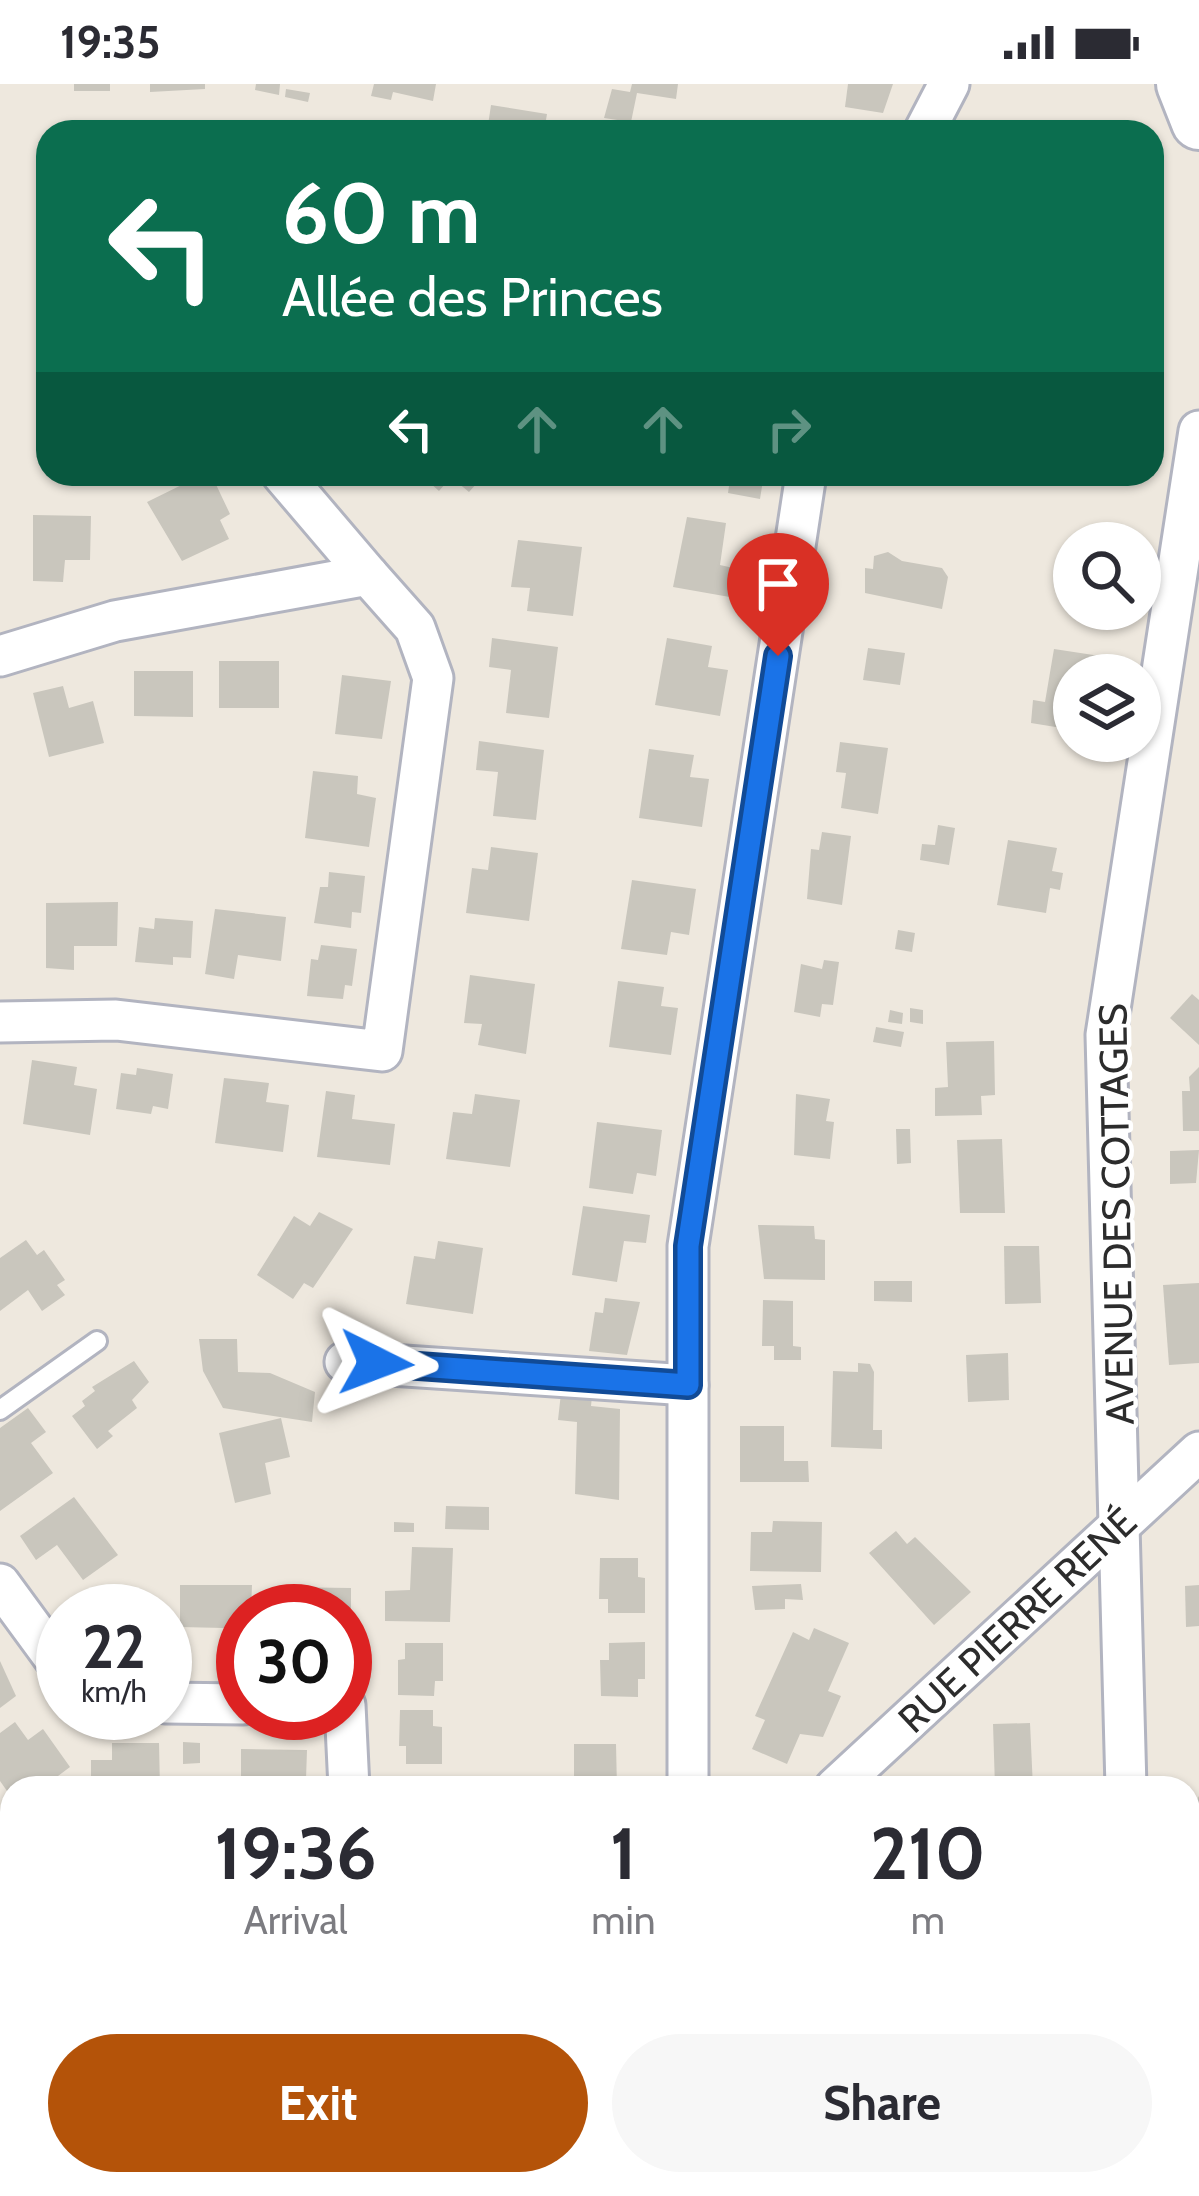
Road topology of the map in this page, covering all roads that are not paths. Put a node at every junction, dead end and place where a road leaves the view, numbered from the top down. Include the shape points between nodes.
1 (949, 84) edge
2 (1184, 84) edge
3 (930, 120) edge
4 (1199, 122) edge
5 (1199, 431) edge
6 (292, 486) edge
7 (804, 486) edge
8 (368, 575) junction
9 (0, 656) edge
10 (0, 1022) edge
11 (97, 1341) dead end
12 (344, 1361) dead end
13 (688, 1385) junction
14 (0, 1410) edge
15 (1199, 1452) edge
16 (1120, 1524) junction
17 (0, 1584) edge
18 (36, 1633) edge
19 (347, 1740) edge
20 (348, 1776) edge
21 (688, 1776) edge
22 (848, 1776) edge
23 (1126, 1776) edge

1 - 3 street
2 - 4 main road
5 - 16 street, AVENUE DES COTTAGES via 1106,1035
6 - 8 street
7 - 13 street via 688,1246
8 - 9 street via 115,621
8 - 10 street via 415,628 433,678 382,1051 116,1019
11 - 14 lane
12 - 13 street
13 - 21 street
15 - 16 street, RUE PIERRE RENÉ
16 - 22 street, RUE PIERRE RENÉ
16 - 23 street, AVENUE DES COTTAGES
17 - 18 street
19 - 20 street

